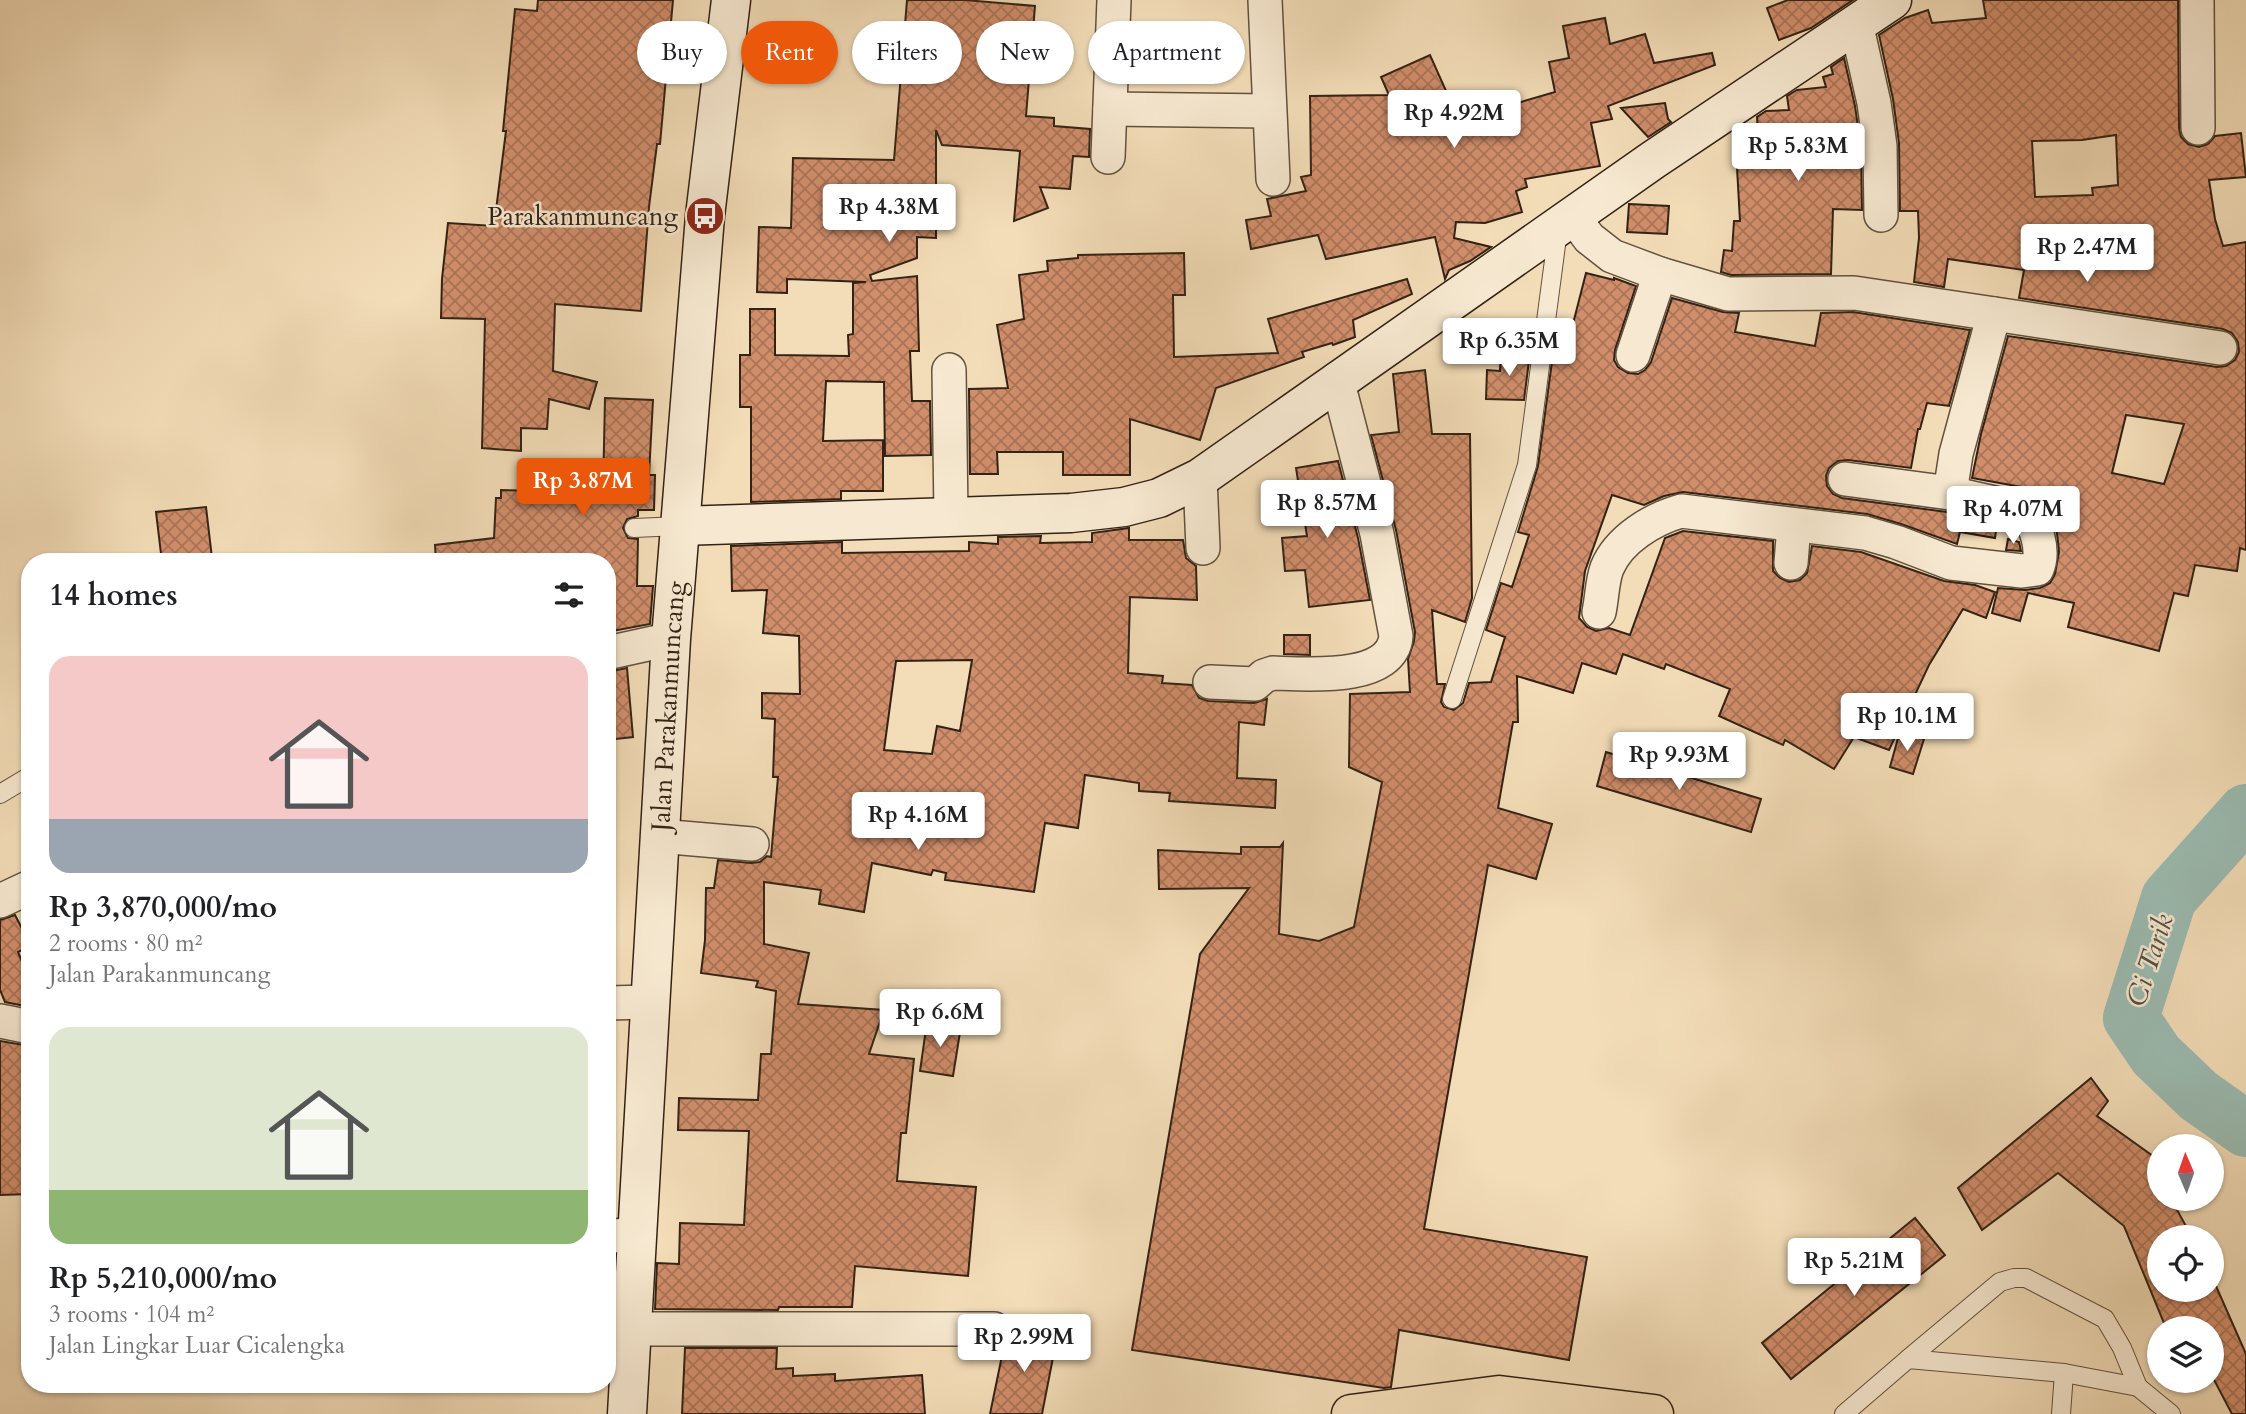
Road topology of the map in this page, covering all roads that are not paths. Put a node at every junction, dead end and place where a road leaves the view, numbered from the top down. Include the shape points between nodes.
1 (731, 0) edge
2 (1114, 0) edge
3 (1265, 0) edge
4 (1892, 0) edge
5 (2197, 0) edge
6 (1856, 23) junction
7 (1110, 109) junction
8 (1269, 111) junction
9 (2198, 128) dead end
10 (1108, 157) dead end
11 (1273, 179) dead end
12 (1881, 215) dead end
13 (1566, 221) junction
14 (1660, 274) junction
15 (1994, 314) junction
16 (2220, 348) dead end
17 (1633, 355) dead end
18 (949, 370) dead end
19 (1337, 379) junction
20 (1200, 478) junction
21 (1845, 479) dead end
22 (1950, 493) junction
23 (951, 516) junction
24 (1794, 525) junction
25 (680, 526) junction
26 (634, 528) dead end
27 (1203, 548) dead end
28 (1791, 563) dead end
29 (1599, 612) dead end
30 (671, 639) junction
31 (616, 651) edge
32 (1210, 682) dead end
33 (1452, 699) dead end
34 (21, 781) edge
35 (0, 794) edge
36 (659, 835) junction
37 (752, 844) dead end
38 (21, 891) edge
39 (0, 901) edge
40 (649, 1002) junction
41 (616, 1003) edge
42 (0, 1021) edge
43 (21, 1025) edge
44 (622, 1235) edge
45 (632, 1329) junction
46 (994, 1329) dead end
47 (1908, 1359) junction
48 (2064, 1373) junction
49 (2138, 1388) junction
50 (1572, 1408) edge
51 (627, 1414) edge
52 (1351, 1414) edge
53 (1654, 1414) edge
54 (1844, 1414) edge
55 (2061, 1414) edge
56 (2171, 1414) edge

1 - 25 main road, Jalan Parakanmuncang via 705,216
2 - 7 street
3 - 8 street
4 - 6 main road
5 - 9 street
6 - 12 street via 1880,146
6 - 13 main road
7 - 8 street
7 - 10 street
8 - 11 street
13 - 14 street via 1612,256
13 - 19 main road
13 - 33 lane via 1527,465
14 - 15 street via 1728,294 1854,293
14 - 17 street
15 - 16 street
15 - 22 street
18 - 23 street
19 - 20 main road
19 - 32 street via 1377,534 1396,647 1384,661 1354,671 1273,673 1255,684
20 - 23 main road via 1158,498 1124,507
20 - 27 street
21 - 22 street
22 - 24 street via 2022,509 2037,533 2038,569 1951,563 1865,533
23 - 25 main road
24 - 28 street
24 - 29 street via 1681,511 1664,516 1641,529 1607,568
25 - 26 lane
25 - 30 main road, Jalan Parakanmuncang
30 - 31 street
30 - 36 main road, Jalan Parakanmuncang
34 - 35 lane
36 - 37 street
36 - 40 main road, Jalan Parakanmuncang
38 - 39 street
40 - 41 street
40 - 44 main road, Jalan Parakanmuncang
42 - 43 street
44 - 45 main road, Jalan Parakanmuncang
45 - 46 street
45 - 51 main road, Jalan Parakanmuncang
47 - 48 lane
47 - 49 lane via 2000,1282 2026,1278 2105,1318
47 - 54 lane
48 - 49 lane
48 - 55 lane
49 - 56 lane
50 - 52 highway via 1499,1395
50 - 53 highway

